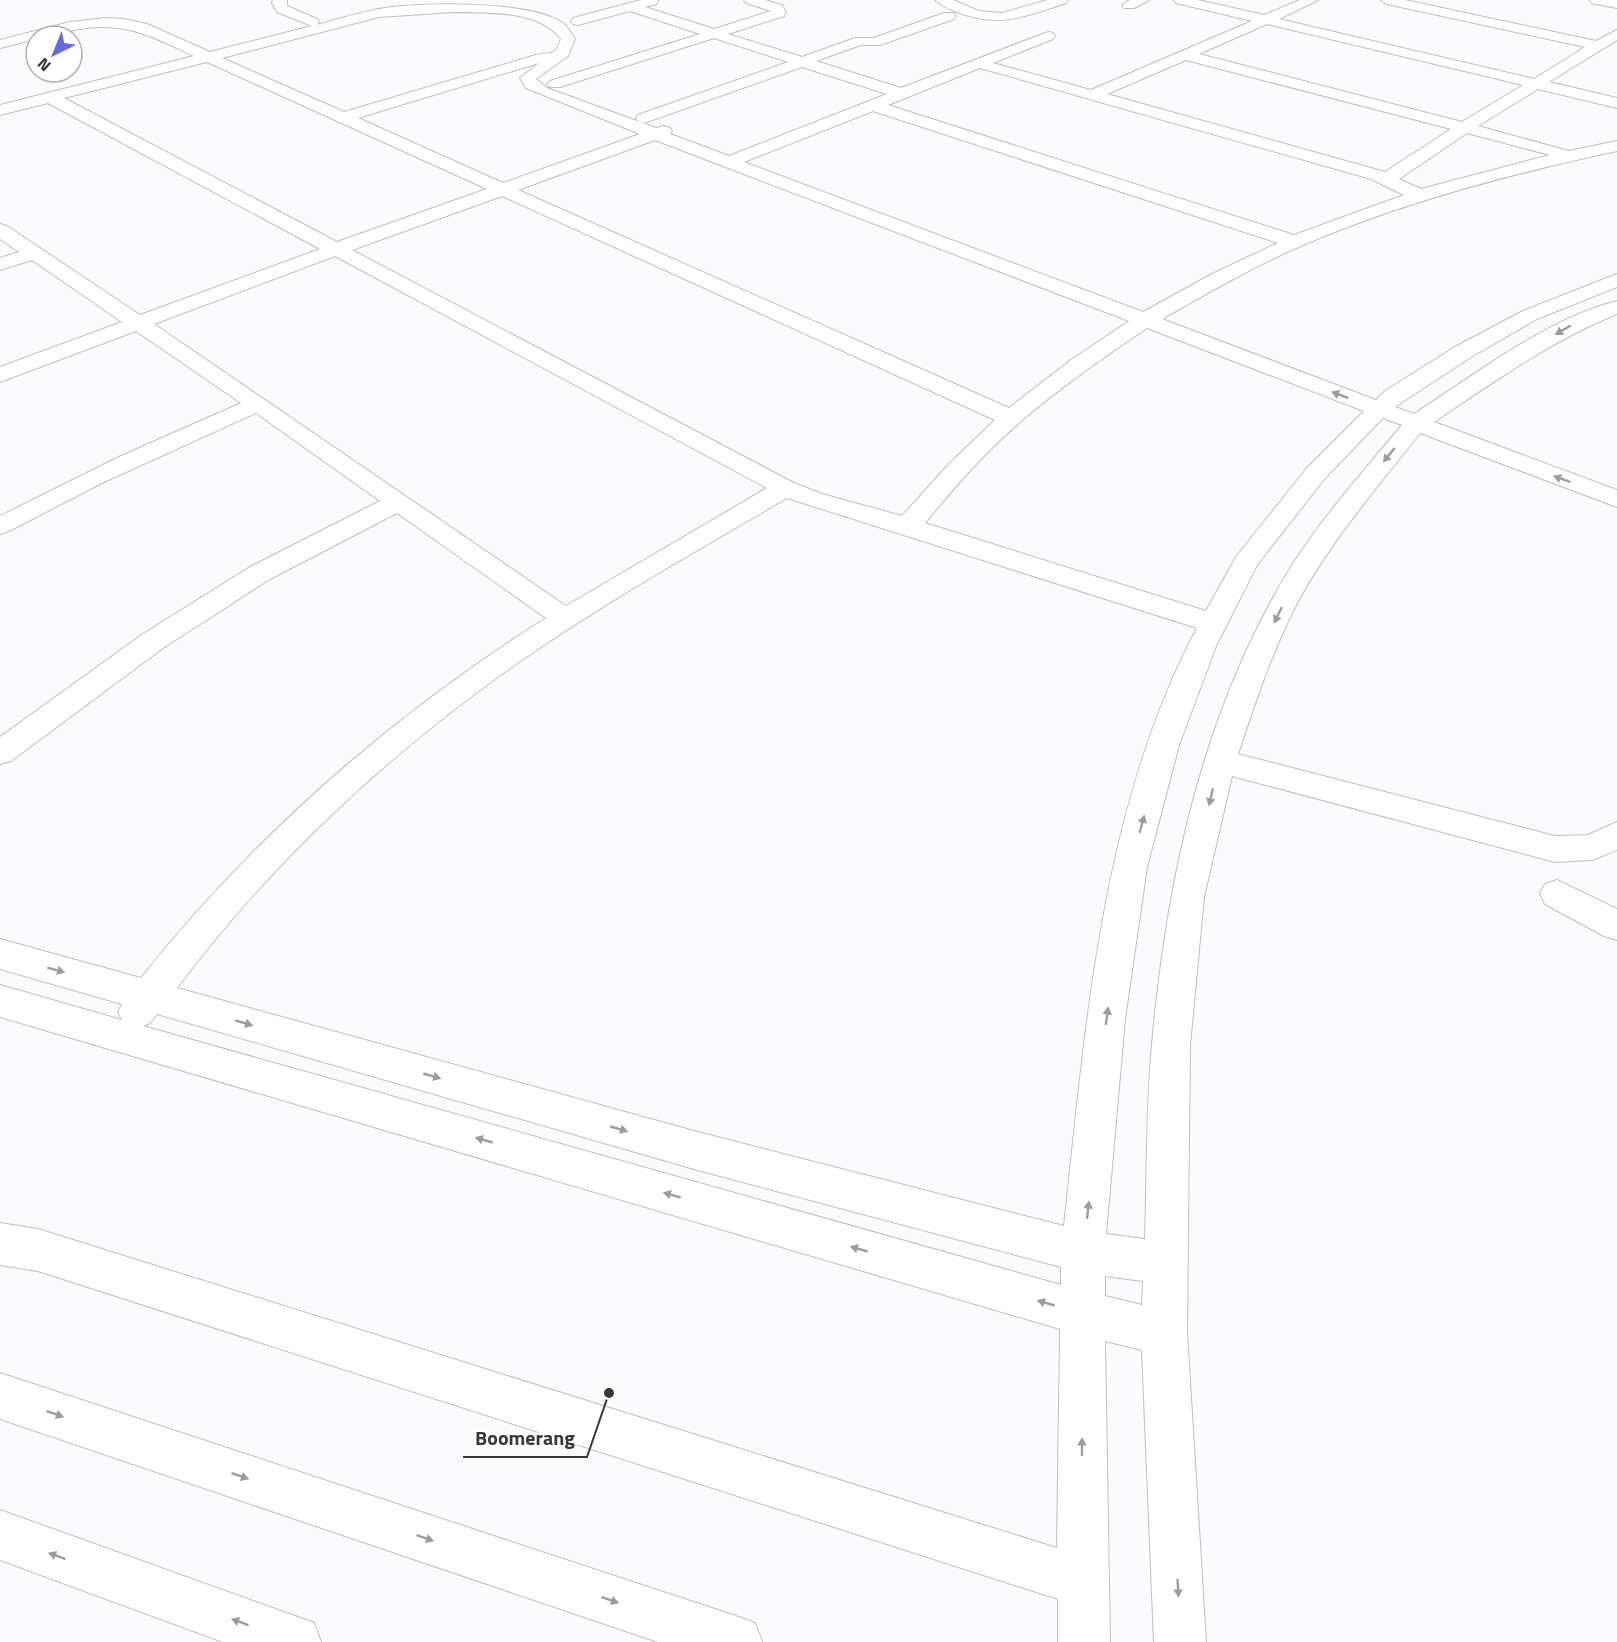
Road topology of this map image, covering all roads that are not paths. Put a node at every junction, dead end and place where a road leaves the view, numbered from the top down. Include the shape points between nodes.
1 (280, 0) edge
2 (436, 0) edge
3 (499, 0) edge
4 (657, 0) edge
5 (752, 0) edge
6 (942, 0) edge
7 (1061, 0) edge
8 (1181, 0) edge
9 (1311, 0) edge
10 (1387, 0) edge
11 (1596, 0) edge
12 (1617, 4) edge
13 (631, 7) junction
14 (1451, 14) junction
15 (313, 16) junction
16 (950, 16) dead end
17 (1266, 20) junction
18 (578, 21) junction
19 (1432, 24) dead end
20 (588, 33) dead end
21 (714, 33) junction
22 (1617, 34) edge
23 (1048, 36) dead end
24 (1405, 38) dead end
25 (0, 44) edge
26 (1599, 46) junction
27 (1386, 48) junction
28 (205, 53) junction
29 (1185, 55) junction
30 (566, 59) junction
31 (802, 62) junction
32 (981, 64) junction
33 (555, 84) junction
34 (1537, 84) junction
35 (903, 94) junction
36 (1093, 95) junction
37 (49, 97) junction
38 (0, 102) edge
39 (1617, 103) edge
40 (872, 105) junction
41 (0, 110) edge
42 (344, 117) junction
43 (657, 127) junction
44 (1464, 128) junction
45 (1617, 146) edge
46 (1570, 155) junction
47 (736, 159) junction
48 (1387, 179) junction
49 (501, 189) junction
50 (1419, 195) junction
51 (0, 230) edge
52 (1292, 241) junction
53 (334, 250) junction
54 (34, 253) junction
55 (0, 264) edge
56 (1617, 280) edge
57 (1617, 307) edge
58 (1151, 315) junction
59 (137, 323) junction
60 (0, 375) edge
61 (1386, 403) junction
62 (258, 404) junction
63 (1425, 417) junction
64 (1011, 418) junction
65 (1617, 478) edge
66 (785, 488) junction
67 (1617, 499) edge
68 (398, 502) junction
69 (0, 526) edge
70 (909, 526) junction
71 (566, 619) junction
72 (1213, 623) junction
73 (0, 753) edge
74 (1220, 762) junction
75 (1617, 835) edge
76 (1557, 894) dead end
77 (1616, 923) edge
78 (0, 954) edge
79 (149, 996) junction
80 (0, 1001) edge
81 (120, 1035) junction
82 (0, 1244) edge
83 (1083, 1252) junction
84 (1166, 1263) junction
85 (1082, 1313) junction
86 (1164, 1333) junction
87 (0, 1395) edge
88 (0, 1535) edge
89 (1083, 1582) junction
90 (295, 1642) edge
91 (736, 1642) edge
92 (1084, 1642) edge
93 (1180, 1642) edge

1 - 15 street via 282,9 294,15
2 - 15 street
3 - 18 street via 557,10
4 - 13 street
5 - 21 street via 777,8 779,13
6 - 7 street via 975,15 999,19
8 - 17 street
9 - 17 street
10 - 14 street
11 - 12 street
13 - 18 street
13 - 21 street
14 - 19 street
14 - 26 street
15 - 28 street
16 - 31 street
17 - 27 street
17 - 29 street
18 - 20 street
21 - 31 street
21 - 33 street
22 - 26 street
23 - 32 street
24 - 27 street
25 - 28 street via 85,25 120,22
26 - 34 street
27 - 34 street
28 - 30 street via 379,13 466,4 518,8 551,18 564,28 568,39 563,53
28 - 37 street
28 - 38 street
28 - 42 street
29 - 36 street
29 - 44 street
30 - 33 street via 549,77
30 - 42 street via 541,58
30 - 43 street via 532,74 528,78 531,85
31 - 35 street
31 - 43 street
32 - 35 street
32 - 36 street
33 - 43 street
34 - 39 street
34 - 44 street
35 - 40 street
36 - 48 street
37 - 41 street
37 - 53 street
40 - 47 street
40 - 52 street
42 - 49 street
43 - 47 street
43 - 49 street
44 - 46 street
44 - 48 street
45 - 46 street
46 - 50 street via 1527,163
47 - 58 street
48 - 50 street
49 - 53 street
49 - 64 street
50 - 52 street
51 - 54 street
52 - 58 street
53 - 59 street
53 - 66 street
54 - 55 street
54 - 59 street
56 - 61 street via 1530,315 1463,352
57 -> 63 street via 1572,325
58 - 61 street
58 - 64 street
59 - 60 street
59 - 62 street
61 - 63 street
61 - 72 street via 1316,473 1259,545
62 - 68 street
62 - 69 street via 143,454
63 - 65 street
67 -> 63 street
63 -> 74 street via 1332,526 1288,595 1248,678
64 - 70 street via 957,470
66 - 70 street
66 - 71 street
68 - 71 street
68 - 73 street via 260,573 153,641
70 - 72 street
71 - 79 street via 463,688 362,768 231,895
83 -> 72 street via 1106,1019 1130,867 1163,745
74 - 75 street via 1555,849 1592,847
74 -> 84 street via 1187,897 1171,1045
76 - 77 street
78 -> 79 street
79 - 81 street
79 -> 83 street via 694,1150
80 - 81 street
85 -> 81 street
82 - 89 street via 38,1250
83 - 84 street
83 - 85 street
84 - 86 street
85 - 86 street
89 -> 85 street
86 -> 93 street
87 -> 91 street
90 -> 88 street
89 - 92 street

